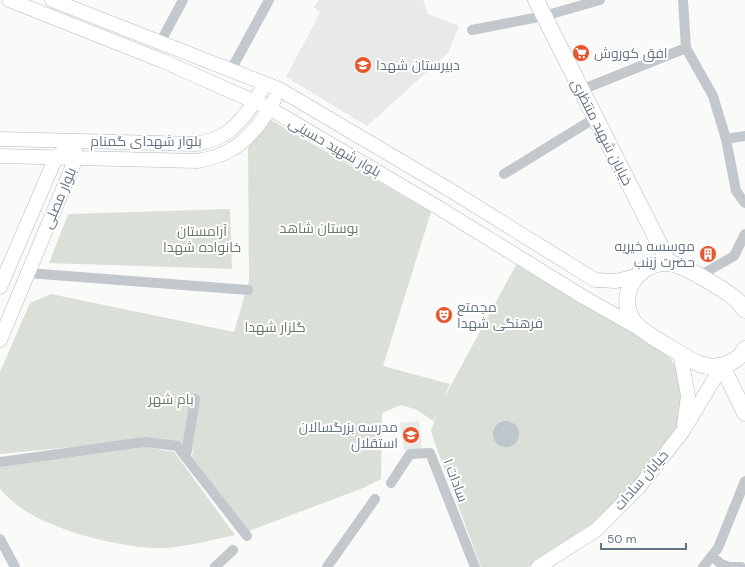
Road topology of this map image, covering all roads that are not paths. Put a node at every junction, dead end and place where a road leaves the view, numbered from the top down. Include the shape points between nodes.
1 (9, 0) edge
2 (52, 0) edge
3 (183, 0) edge
4 (268, 0) edge
5 (536, 0) edge
6 (600, 0) edge
7 (683, 0) edge
8 (544, 16) junction
9 (472, 30) dead end
10 (160, 43) junction
11 (686, 48) junction
12 (231, 70) junction
13 (266, 84) junction
14 (279, 89) junction
15 (581, 90) junction
16 (255, 102) junction
17 (270, 108) junction
18 (595, 118) junction
19 (745, 136) edge
20 (0, 139) edge
21 (726, 139) junction
22 (75, 141) junction
23 (0, 156) edge
24 (56, 157) junction
25 (76, 158) junction
26 (504, 174) dead end
27 (745, 203) edge
28 (745, 234) edge
29 (669, 263) junction
30 (28, 273) junction
31 (636, 276) junction
32 (699, 276) junction
33 (595, 280) junction
34 (0, 287) edge
35 (248, 290) dead end
36 (585, 298) junction
37 (745, 310) edge
38 (642, 330) junction
39 (0, 340) edge
40 (745, 349) edge
41 (680, 353) junction
42 (722, 366) junction
43 (195, 399) dead end
44 (745, 413) edge
45 (683, 431) junction
46 (186, 458) junction
47 (0, 462) edge
48 (745, 482) edge
49 (391, 483) dead end
50 (375, 499) dead end
51 (247, 536) dead end
52 (0, 539) edge
53 (233, 550) dead end
54 (712, 556) junction
55 (15, 567) edge
56 (215, 567) edge
57 (327, 567) edge
58 (475, 567) edge
59 (538, 567) edge
60 (702, 567) edge
61 (730, 567) edge
62 (741, 567) edge

1 - 16 main road, بلوار شهید حسینی via 163,61
2 - 10 main road, بلوار شهید حسینی
3 - 10 street
4 - 12 street
5 - 8 main road, خیابان شهید منتظری
6 - 8 street
7 - 11 street
8 - 9 street
8 - 15 main road, خیابان شهید منتظری
10 - 12 main road, بلوار شهید حسینی
11 - 15 street
11 - 21 street via 713,96
12 - 13 main road, بلوار شهید حسینی
13 - 14 main road, بلوار شهید حسینی
13 - 16 main road, بلوار شهدای گمنام
14 - 17 main road, بلوار شهدای گمنام
14 - 33 main road, بلوار شهید حسینی via 450,190
15 - 18 main road, خیابان شهید منتظری
16 - 17 main road, بلوار شهید حسینی
16 - 22 main road, بلوار شهدای گمنام via 224,135 210,141 196,144
17 - 25 main road, بلوار شهدای گمنام via 247,137 233,149 215,158 198,161
17 - 36 main road, بلوار شهید حسینی
18 - 26 street
18 - 29 main road, خیابان شهید منتظری
19 - 21 street
20 - 22 main road, بلوار شهدای گمنام
21 - 27 street via 736,191
22 - 24 main road, بلوار مصلی
22 - 25 main road, بلوار مصلی
23 - 24 main road, بلوار شهدای گمنام
24 - 25 main road, بلوار شهدای گمنام
24 - 34 main road, بلوار مصلی
25 - 30 main road, بلوار مصلی
28 - 32 street via 734,256
29 - 31 main road via 657,263
29 - 32 main road
30 - 35 street
30 - 39 main road, بلوار مصلی
31 - 33 main road, بلوار شهید حسینی via 616,281
31 - 38 main road via 627,298 628,310
32 - 37 main road via 737,300
33 - 36 main road via 593,291
36 - 38 main road, بلوار شهید حسینی
38 - 41 main road
40 - 42 main road via 733,362
41 - 42 main road via 698,364
41 - 45 main road via 688,396
42 - 44 main road
42 - 45 main road, خیابان سادات
43 - 46 street
45 - 59 main road, خیابان سادات via 639,487 596,530
46 - 47 street via 177,446 145,442
46 - 51 street
48 - 54 street via 718,548
49 - 58 street, سادات ۱ via 410,454 430,453
50 - 57 street
52 - 55 street
53 - 56 street
54 - 60 street
54 - 61 street via 720,564
61 - 62 street

